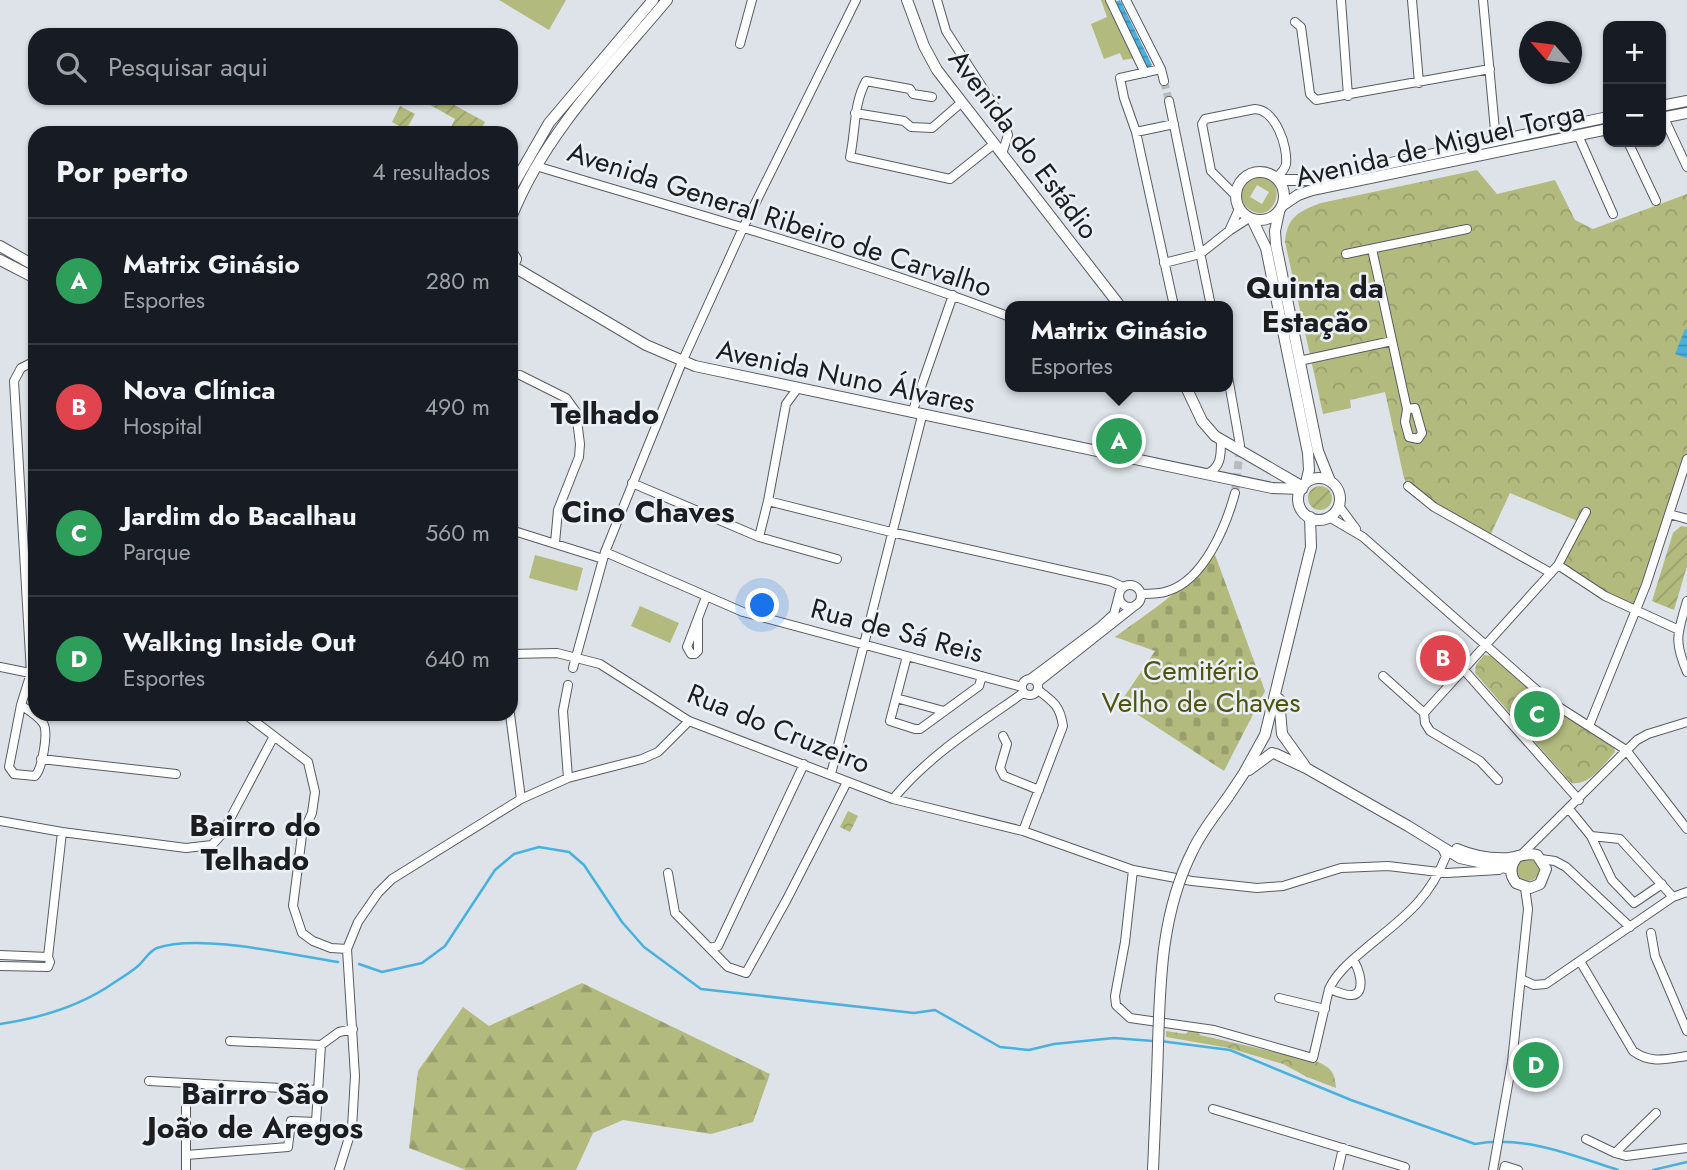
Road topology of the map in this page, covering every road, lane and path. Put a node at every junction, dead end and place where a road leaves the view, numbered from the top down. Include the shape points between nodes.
1 (653, 0) edge
2 (667, 0) edge
3 (752, 0) edge
4 (897, 0) edge
5 (937, 0) edge
6 (1110, 0) edge
7 (1126, 0) edge
8 (1341, 0) edge
9 (1412, 0) edge
10 (1483, 0) edge
11 (856, 3) edge
12 (908, 3) edge
13 (1295, 22) dead end
14 (740, 44) dead end
15 (1161, 69) junction
16 (1490, 69) junction
17 (1145, 73) junction
18 (1164, 81) tunnel mouth
19 (1419, 83) junction
20 (1348, 96) junction
21 (932, 97) dead end
22 (1687, 101) edge
23 (962, 102) junction
24 (1169, 102) tunnel mouth
25 (1666, 112) edge
26 (855, 113) junction
27 (1687, 113) edge
28 (1666, 114) edge
29 (1603, 118) edge
30 (1666, 122) edge
31 (1174, 124) junction
32 (1603, 130) edge
33 (1136, 132) junction
34 (1578, 135) junction
35 (1496, 141) junction
36 (994, 144) junction
37 (1630, 147) edge
38 (1002, 155) junction
39 (531, 163) junction
40 (1687, 167) edge
41 (1277, 179) junction
42 (518, 180) edge
43 (1235, 195) junction
44 (518, 199) edge
45 (1656, 201) dead end
46 (1281, 208) junction
47 (1238, 209) junction
48 (1613, 214) dead end
49 (1251, 219) junction
50 (743, 228) junction
51 (1466, 229) dead end
52 (1228, 231) junction
53 (0, 246) edge
54 (1372, 249) junction
55 (1200, 254) junction
56 (1346, 254) dead end
57 (0, 260) edge
58 (28, 262) edge
59 (1164, 263) junction
60 (518, 272) edge
61 (28, 274) edge
62 (953, 295) junction
63 (1116, 301) edge
64 (1173, 301) edge
65 (1211, 301) edge
66 (1005, 315) edge
67 (1392, 341) junction
68 (1299, 361) junction
69 (682, 362) junction
70 (28, 364) edge
71 (520, 375) dead end
72 (797, 388) junction
73 (1193, 392) edge
74 (1230, 392) edge
75 (1407, 409) dead end
76 (917, 415) junction
77 (1221, 441) junction
78 (1240, 445) tunnel mouth
79 (1687, 459) edge
80 (1206, 474) junction
81 (1330, 481) junction
82 (632, 483) junction
83 (1303, 486) junction
84 (1408, 486) dead end
85 (1272, 488) junction
86 (1235, 493) tunnel mouth
87 (768, 501) junction
88 (1299, 501) junction
89 (1339, 506) junction
90 (1586, 512) dead end
91 (1669, 514) junction
92 (1310, 517) junction
93 (1326, 518) junction
94 (1687, 519) edge
95 (518, 532) edge
96 (891, 533) junction
97 (759, 537) junction
98 (1363, 537) junction
99 (555, 543) junction
100 (1311, 547) junction
101 (604, 556) junction
102 (837, 559) dead end
103 (1558, 565) junction
104 (1551, 573) junction
105 (1121, 591) junction
106 (1140, 594) junction
107 (28, 597) edge
108 (706, 597) junction
109 (1687, 601) edge
110 (1137, 604) junction
111 (1635, 611) junction
112 (698, 618) dead end
113 (1679, 630) junction
114 (1472, 635) junction
115 (863, 644) junction
116 (1485, 646) junction
117 (518, 654) edge
118 (907, 656) junction
119 (1476, 656) junction
120 (576, 657) junction
121 (0, 667) edge
122 (573, 668) dead end
123 (1464, 670) junction
124 (1687, 672) edge
125 (28, 673) edge
126 (982, 676) junction
127 (1383, 676) dead end
128 (1035, 684) junction
129 (568, 685) dead end
130 (1279, 685) junction
131 (28, 687) edge
132 (1022, 690) junction
133 (896, 698) junction
134 (21, 705) junction
135 (28, 711) edge
136 (944, 711) junction
137 (1424, 713) junction
138 (39, 721) edge
139 (253, 721) edge
140 (511, 721) edge
141 (689, 721) junction
142 (1687, 722) edge
143 (1589, 726) junction
144 (1003, 736) dead end
145 (1264, 737) junction
146 (1284, 737) junction
147 (273, 738) junction
148 (1626, 750) junction
149 (1274, 754) junction
150 (41, 759) junction
151 (804, 764) junction
152 (1306, 768) junction
153 (176, 774) dead end
154 (831, 774) junction
155 (1244, 774) junction
156 (568, 778) junction
157 (1498, 779) dead end
158 (847, 782) junction
159 (1039, 790) junction
160 (521, 799) junction
161 (893, 799) junction
162 (1579, 800) junction
163 (1569, 809) junction
164 (0, 821) edge
165 (1687, 829) edge
166 (1023, 831) junction
167 (62, 832) junction
168 (1591, 836) junction
169 (1441, 844) junction
170 (1520, 855) junction
171 (1541, 859) junction
172 (1133, 870) junction
173 (1511, 872) junction
174 (668, 873) dead end
175 (1439, 873) junction
176 (1662, 884) junction
177 (1525, 888) junction
178 (1687, 892) edge
179 (1673, 897) junction
180 (1630, 927) junction
181 (1651, 933) dead end
182 (710, 948) junction
183 (347, 949) junction
184 (0, 955) edge
185 (48, 957) junction
186 (1353, 960) junction
187 (1580, 961) junction
188 (0, 966) edge
189 (1521, 979) junction
190 (1329, 989) junction
191 (1279, 998) dead end
192 (1325, 1009) junction
193 (1685, 1017) edge
194 (353, 1029) junction
195 (1687, 1031) edge
196 (230, 1041) dead end
197 (321, 1045) junction
198 (1687, 1056) edge
199 (149, 1081) dead end
200 (186, 1083) junction
201 (318, 1090) junction
202 (1213, 1109) dead end
203 (1656, 1114) dead end
204 (1586, 1139) dead end
205 (1687, 1148) edge
206 (1343, 1149) junction
207 (1615, 1153) junction
208 (186, 1155) junction
209 (1405, 1167) dead end
210 (186, 1170) edge
211 (339, 1170) edge
212 (1153, 1170) edge
213 (1338, 1170) edge
214 (1493, 1170) edge
215 (1504, 1170) edge
216 (1518, 1170) edge

1 - 39 main road via 549,123
2 - 39 main road
3 - 14 street
4 - 12 street
5 - 38 street via 946,32 1004,121 1009,135
6 - 17 street
7 - 15 street
8 - 20 street
9 - 19 street
10 - 16 street
11 - 50 street
12 - 23 main road, Avenida do Estádio via 928,54
13 - 20 street via 1301,27 1310,94 1316,100
15 - 17 street
15 - 18 street
16 - 19 street
16 - 35 street
17 - 33 street via 1121,78
19 - 20 street
21 - 26 street via 866,81
22 - 25 main road
23 - 26 street via 932,128
23 - 36 main road, Avenida do Estádio
24 - 31 street
26 - 36 street via 850,157 950,179
27 - 28 main road
29 - 35 main road, Avenida de Miguel Torga
30 - 40 street
31 - 33 street
31 - 55 street
32 - 34 main road, Avenida de Miguel Torga
33 - 59 street
34 - 46 main road, Avenida de Miguel Torga via 1312,190
34 - 48 street
35 - 41 main road, Avenida de Miguel Torga via 1310,180
36 - 38 main road, Avenida do Estádio
37 - 45 street
38 - 63 main road, Avenida do Estádio
39 - 42 main road
39 - 44 main road
39 - 50 street, Avenida General Ribeiro de Carvalho
41 - 43 main road via 1252,173 1240,181
41 - 43 street via 1286,159 1278,127 1264,110 1205,119 1202,124 1211,172
41 - 46 main road via 1284,192
43 - 47 main road
46 - 49 main road via 1266,220
46 - 68 main road via 1276,245
47 - 49 main road
47 - 52 street
49 - 52 street
49 - 83 main road via 1266,248 1308,453 1309,470
50 - 62 street, Avenida General Ribeiro de Carvalho
50 - 69 street
51 - 54 street
52 - 55 street
53 - 58 main road
54 - 56 street
54 - 67 street
55 - 59 street
55 - 65 street
57 - 61 main road
59 - 64 street
60 - 69 main road, Avenida Nuno Álvares
62 - 66 street, Avenida General Ribeiro de Carvalho
62 - 76 street
67 - 68 street
67 - 75 street
68 - 81 main road via 1318,451
69 - 72 main road, Avenida Nuno Álvares
69 - 82 street
70 - 107 street via 14,381
71 - 99 street via 566,398 576,412 579,457 558,510
72 - 76 main road, Avenida Nuno Álvares
72 - 87 street via 786,404
73 - 77 main road via 1202,421
74 - 78 street
76 - 80 main road, Avenida Nuno Álvares
76 - 96 street
77 - 80 street via 1219,463
77 - 83 main road
79 - 91 street
80 - 85 main road, Avenida Nuno Álvares
81 - 83 main road via 1317,478
81 - 89 main road via 1338,489
82 - 97 street
82 - 101 street
83 - 85 main road
83 - 88 main road
84 - 104 street via 1434,506
85 - 88 main road
86 - 106 street via 1219,536 1195,572 1168,592
87 - 96 street
87 - 97 street
88 - 92 main road
89 - 93 main road
89 - 98 street
90 - 103 street
91 - 94 street
91 - 111 street
92 - 93 main road
92 - 100 main road
93 - 98 street
93 - 100 main road
95 - 99 street, Rua de Sá Reis
96 - 105 street via 1110,581
96 - 115 street
97 - 102 street
98 - 114 street
99 - 101 street, Rua de Sá Reis
100 - 130 main road
101 - 108 street, Rua de Sá Reis
101 - 120 street
103 - 104 street
103 - 111 street
104 - 116 street
105 - 106 street via 1134,586
105 - 110 street via 1120,601 1126,606
105 - 128 street via 1114,614
106 - 110 street
108 - 112 street
108 - 115 street, Rua de Sá Reis via 743,612
109 - 113 street
110 - 128 street
111 - 113 street
111 - 143 street
113 - 124 street via 1678,651
114 - 116 street
114 - 119 street
115 - 118 street, Rua de Sá Reis
115 - 154 street
116 - 119 street
116 - 143 street via 1548,700
117 - 120 street, Rua do Cruzeiro
118 - 126 street, Rua de Sá Reis
118 - 133 street
119 - 123 street
120 - 122 street
120 - 141 street, Rua do Cruzeiro via 600,664
121 - 125 street
123 - 137 street
123 - 162 street
126 - 132 street, Rua de Sá Reis
126 - 136 street via 979,686
127 - 137 street
128 - 132 street via 1025,680
128 - 132 street via 1033,695
128 - 159 street via 1054,701 1063,726
129 - 156 street via 563,711
130 - 145 main road
130 - 146 main road
131 - 134 street
132 - 161 street via 931,760
133 - 136 street
133 - 136 street via 890,718 893,723 918,730
134 - 135 street
134 - 150 street via 9,767 14,774 34,776 40,771
137 - 157 street via 1430,731 1480,761
138 - 150 street via 45,726
139 - 147 street
140 - 160 street
141 - 151 street, Rua do Cruzeiro
141 - 156 street via 658,752
142 - 148 street via 1644,736
143 - 148 street
144 - 159 street via 1007,744 1000,768 1004,776
145 - 146 main road via 1271,731
145 - 149 main road via 1264,748
145 - 155 main road
146 - 149 main road via 1282,750
146 - 152 main road
147 - 167 street via 212,845 186,848
147 - 183 street via 308,762 315,792 295,874 296,919 302,933 313,941
148 - 162 street
148 - 165 street
149 - 152 main road
149 - 155 main road
150 - 153 street
151 - 154 street, Rua do Cruzeiro
151 - 182 street via 718,946
152 - 169 main road
154 - 158 street, Rua do Cruzeiro
155 - 212 main road, bridge via 1192,852 1170,916 1161,970
156 - 160 street
158 - 161 street, Rua do Cruzeiro
158 - 182 street via 746,973 728,967
159 - 166 street
160 - 183 street via 392,879 358,922
161 - 166 street, Rua do Cruzeiro
162 - 163 street
163 - 168 street
163 - 170 street
164 - 167 street
166 - 172 street, Rua do Cruzeiro
167 - 185 street
168 - 176 street via 1620,839
168 - 176 street via 1612,880 1634,903
169 - 170 main road via 1482,856
169 - 173 main road via 1467,861
169 - 175 street via 1446,854
170 - 171 main road via 1532,853
170 - 173 main road
171 - 177 main road via 1544,879 1536,887
171 - 180 street via 1566,867
172 - 175 street, Rua do Cruzeiro via 1257,888 1283,886 1351,867 1393,866
172 - 192 street via 1115,996 1122,1013 1214,1030 1313,1058
173 - 175 street, Rua do Cruzeiro
173 - 177 main road
174 - 182 street via 676,913
175 - 186 street via 1417,905
176 - 179 street
177 - 189 street via 1528,909
178 - 179 street
179 - 180 street
180 - 187 street
181 - 193 street via 1654,956
183 - 194 street
184 - 185 street
185 - 188 street via 48,967
186 - 190 street
186 - 190 street via 1360,974 1356,994
187 - 189 street via 1543,985
187 - 198 street via 1633,1051 1658,1060
189 - 214 street
190 - 192 street
191 - 192 street
193 - 195 street
194 - 197 street via 339,1032
194 - 211 street via 352,1128
196 - 197 street
197 - 201 street
199 - 200 street
200 - 201 street
200 - 208 street
201 - 208 street via 316,1122 291,1121 288,1147
202 - 206 street
203 - 207 street
204 - 207 street
205 - 207 street via 1626,1156
206 - 209 street
206 - 213 street
208 - 210 street
215 - 216 street via 1505,1166

